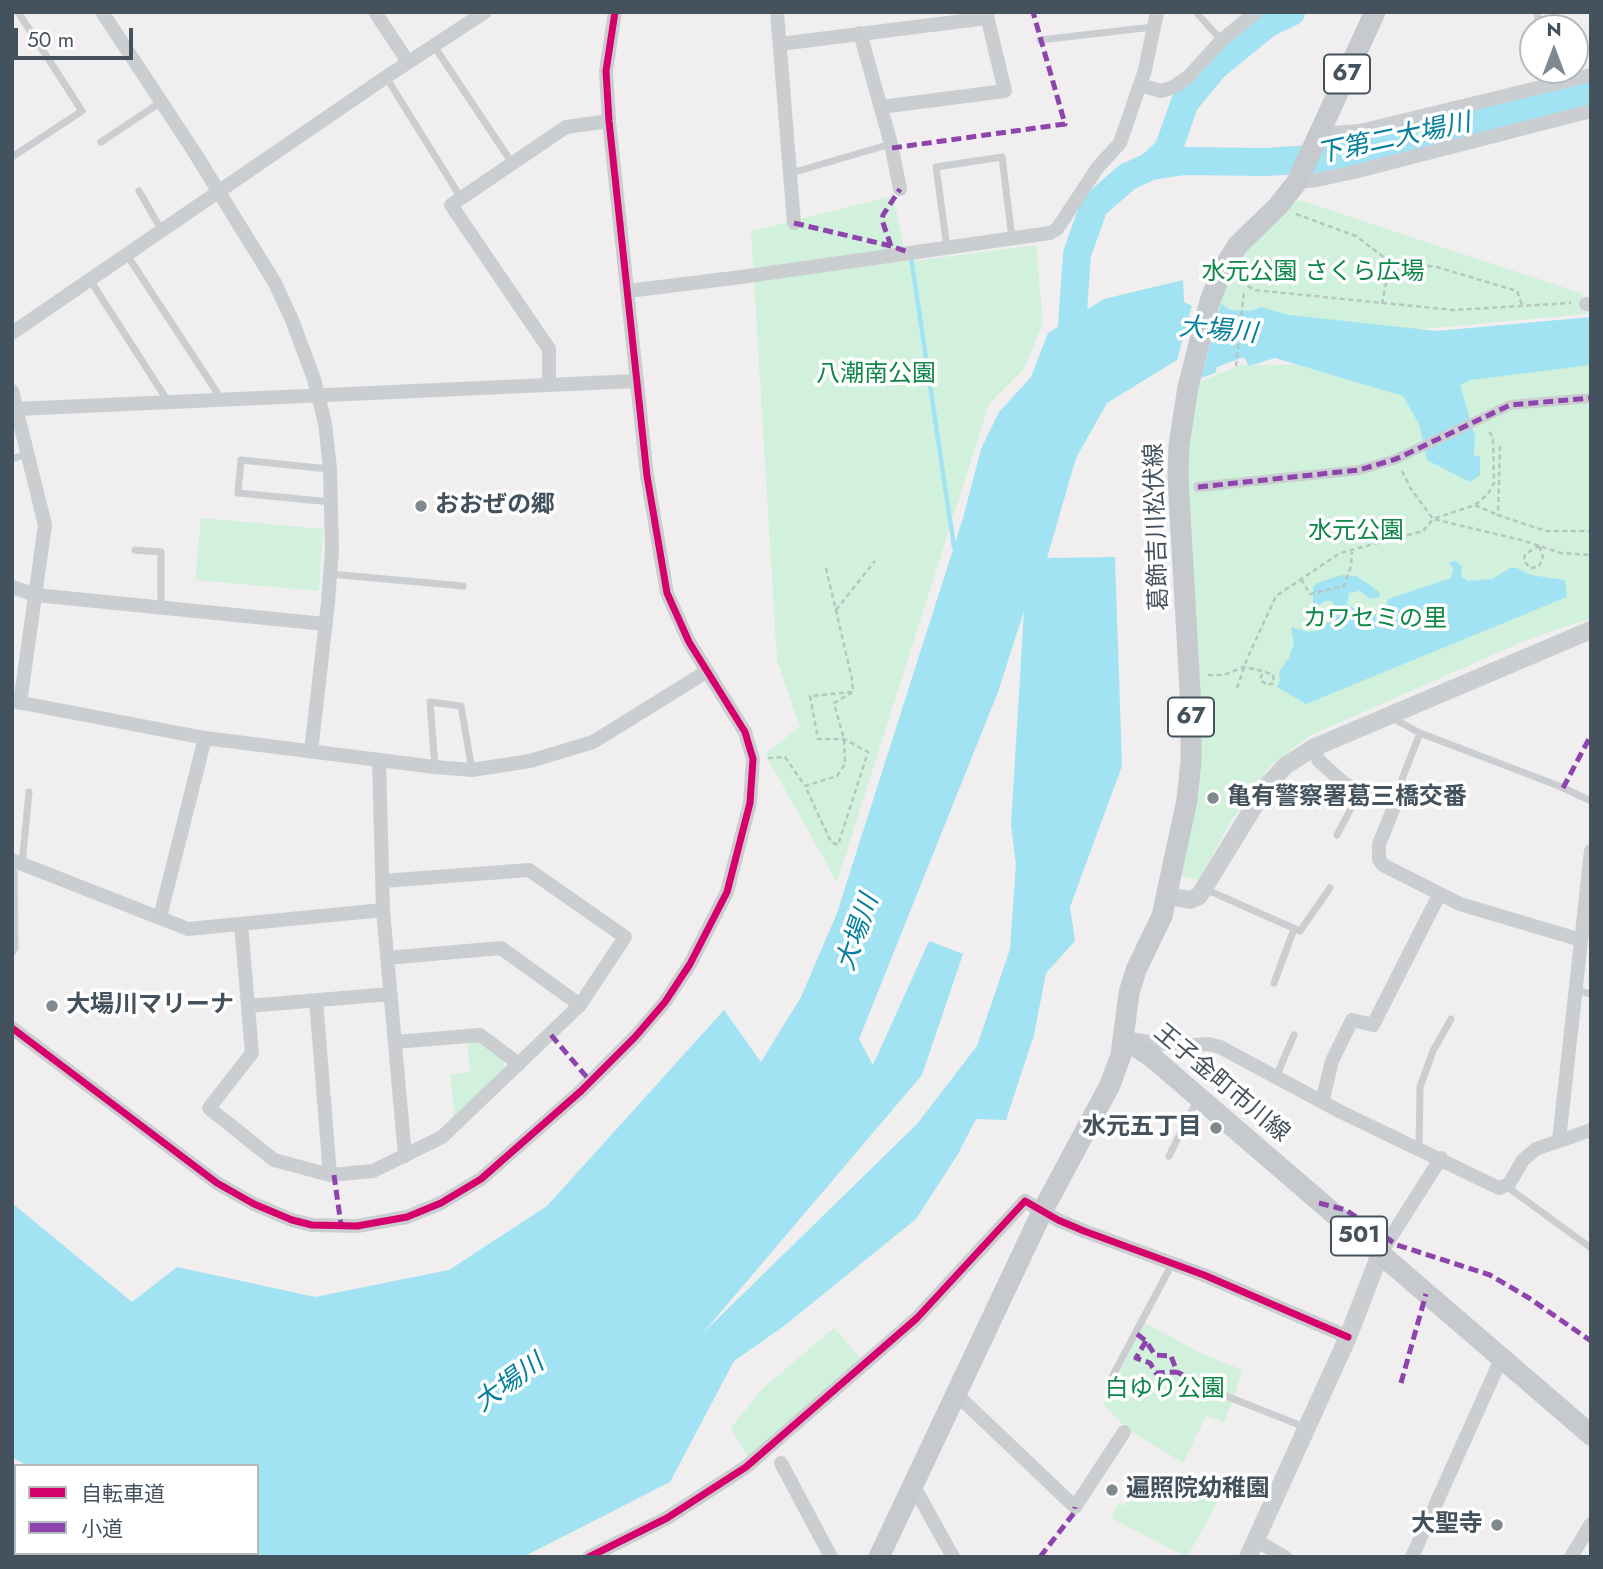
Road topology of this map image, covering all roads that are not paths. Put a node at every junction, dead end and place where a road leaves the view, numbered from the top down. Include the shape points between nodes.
1 (18, 12) edge
2 (102, 12) edge
3 (375, 12) edge
4 (485, 12) edge
5 (615, 12) edge
6 (776, 12) edge
7 (1157, 12) edge
8 (1196, 12) edge
9 (1256, 12) edge
10 (1375, 12) edge
11 (986, 15) edge
12 (1153, 27) junction
13 (860, 33) junction
14 (1040, 40) dead end
15 (1222, 40) junction
16 (780, 44) junction
17 (434, 47) junction
18 (408, 62) junction
19 (386, 77) junction
20 (1520, 84) edge
21 (1140, 85) junction
22 (161, 102) junction
23 (881, 107) junction
24 (1591, 111) edge
25 (609, 121) junction
26 (1319, 135) junction
27 (102, 142) dead end
28 (891, 144) junction
29 (12, 156) edge
30 (512, 163) junction
31 (790, 173) junction
32 (1301, 175) junction
33 (900, 189) dead end
34 (139, 191) dead end
35 (218, 193) junction
36 (461, 198) junction
37 (794, 223) dead end
38 (162, 231) junction
39 (1013, 238) junction
40 (947, 247) junction
41 (127, 255) junction
42 (90, 280) junction
43 (628, 291) junction
44 (12, 333) edge
45 (636, 381) junction
46 (549, 384) junction
47 (12, 391) edge
48 (318, 397) junction
49 (1591, 398) edge
50 (223, 400) junction
51 (169, 403) junction
52 (17, 409) junction
53 (19, 456) edge
54 (330, 469) junction
55 (1198, 486) dead end
56 (332, 502) junction
57 (135, 550) dead end
58 (329, 574) junction
59 (463, 586) dead end
60 (12, 587) edge
61 (36, 595) junction
62 (161, 607) junction
63 (325, 624) junction
64 (1591, 630) edge
65 (706, 672) junction
66 (16, 702) edge
67 (1387, 715) junction
68 (1420, 733) junction
69 (205, 738) junction
70 (1313, 748) junction
71 (311, 752) junction
72 (379, 761) junction
73 (435, 767) junction
74 (472, 770) junction
75 (1361, 790) junction
76 (29, 792) dead end
77 (1398, 799) junction
78 (1591, 801) edge
79 (1338, 835) dead end
80 (1591, 851) edge
81 (16, 862) edge
82 (383, 881) junction
83 (1330, 888) dead end
84 (1204, 889) junction
85 (1439, 895) junction
86 (1168, 896) junction
87 (383, 910) junction
88 (1587, 915) edge
89 (160, 917) junction
90 (241, 924) junction
91 (1294, 929) junction
92 (1581, 940) junction
93 (12, 953) edge
94 (387, 958) junction
95 (1274, 983) dead end
96 (1576, 990) junction
97 (390, 994) junction
98 (1591, 994) edge
99 (316, 1000) junction
100 (580, 1005) junction
101 (248, 1006) junction
102 (1451, 1019) dead end
103 (12, 1028) edge
104 (1294, 1034) dead end
105 (1124, 1038) junction
106 (395, 1042) junction
107 (519, 1064) junction
108 (1276, 1077) junction
109 (1198, 1097) junction
110 (1322, 1102) junction
111 (1591, 1130) edge
112 (1559, 1140) junction
113 (1419, 1148) junction
114 (405, 1156) junction
115 (1169, 1156) dead end
116 (1441, 1158) junction
117 (330, 1175) junction
118 (1506, 1186) junction
119 (1043, 1210) junction
120 (1591, 1248) edge
121 (1380, 1254) junction
122 (1172, 1264) junction
123 (1348, 1337) junction
124 (1501, 1359) junction
125 (1112, 1377) dead end
126 (956, 1394) junction
127 (1226, 1396) dead end
128 (1308, 1428) junction
129 (1124, 1432) dead end
130 (1591, 1436) edge
131 (781, 1463) dead end
132 (913, 1485) junction
133 (1591, 1524) edge
134 (1251, 1549) edge
135 (597, 1555) edge
136 (831, 1557) edge
137 (879, 1557) edge
138 (953, 1557) edge
139 (1285, 1557) edge
140 (1412, 1557) edge
141 (1571, 1557) edge

1 - 29 lane via 82,111
2 - 22 street
3 - 18 street
4 - 17 street
5 - 25 street via 606,71
6 - 16 street
7 - 12 street
8 - 15 lane
9 - 15 street
10 - 26 main road, 葛飾吉川松伏線 / 67
11 - 13 street
11 - 23 street via 1005,91
12 - 14 lane
12 - 21 street
13 - 16 street
13 - 23 street
15 - 21 street via 1174,87 1161,91
16 - 31 street
17 - 18 street
17 - 30 lane
18 - 19 street
19 - 35 street
19 - 36 lane
20 - 26 street via 1360,131
21 - 39 street via 1120,143 1098,167 1057,229
22 - 27 lane
22 - 35 street
23 - 28 street
24 - 32 street via 1354,172 1317,180
25 - 30 street via 566,127
25 - 43 street
26 - 32 main road, 葛飾吉川松伏線 / 67
28 - 31 lane
28 - 33 street
30 - 36 street
31 - 37 street
32 - 86 main road, 葛飾吉川松伏線 / 67 via 1223,268 1188,387 1178,478 1191,761
34 - 38 lane
35 - 38 street
35 - 48 street via 275,283 305,351
36 - 46 street via 451,205 549,349
38 - 41 street
39 - 40 street
39 - 40 lane via 1002,157 936,167
40 - 43 street
41 - 42 street
41 - 50 lane
42 - 44 street
42 - 51 lane
43 - 45 street
45 - 46 street
45 - 65 street via 667,593
46 - 48 street
47 - 52 street
48 - 50 street
48 - 54 street
49 - 55 street via 1510,405 1396,459 1359,470
50 - 51 street
51 - 52 street
52 - 53 street
53 - 61 street via 45,525
54 - 56 street
54 - 56 lane via 241,460 238,493
56 - 58 street
57 - 62 lane via 161,552
58 - 59 lane
58 - 63 street
60 - 61 street
61 - 62 street
61 - 66 street
62 - 63 street
63 - 71 street
64 - 67 street
65 - 74 street via 593,742 509,766
65 - 103 street via 745,732 753,759 750,803 727,892 691,964 635,1037 515,1150 441,1203 407,1217 357,1226 292,1220 218,1183
66 - 69 street
67 - 68 lane
67 - 70 street
68 - 77 lane
68 - 78 lane
69 - 71 street
69 - 89 street
70 - 75 street via 1319,761 1345,784
70 - 84 street via 1285,766 1266,786
71 - 72 street
72 - 73 street
72 - 82 street
73 - 74 street
73 - 74 lane via 430,702 461,706
75 - 77 street
75 - 79 lane
76 - 81 lane
77 - 85 street via 1379,844 1378,859
80 - 88 street
81 - 89 street
81 - 93 lane
82 - 87 street
82 - 100 street via 529,870 625,937
83 - 91 lane via 1300,931
84 - 86 street via 1190,900
84 - 91 lane
85 - 92 street
85 - 110 street via 1373,1026 1352,1020 1332,1061
86 - 105 main road, 葛飾吉川松伏線 / 67 via 1136,970
87 - 90 street
87 - 94 street
88 - 92 street
89 - 90 street via 188,929
90 - 101 street
91 - 95 lane
92 - 96 street
94 - 97 street
94 - 100 street via 500,947
96 - 98 lane
96 - 112 street
97 - 99 street
97 - 106 street
99 - 101 street
99 - 117 street
100 - 107 street
101 - 117 street via 252,1053 209,1108 274,1160
102 - 113 lane via 1420,1087
104 - 108 lane
105 - 108 street via 1181,1046 1209,1044
105 - 109 main road, 王子金町市川線 / 501
105 - 119 main road, 王子金町市川線 via 1110,1085
106 - 107 street via 480,1035
106 - 114 street
107 - 114 street via 442,1138
108 - 110 street
109 - 115 lane
109 - 121 main road, 王子金町市川線 / 501
110 - 113 street
111 - 112 street
112 - 118 street via 1523,1160
113 - 116 street
114 - 117 street via 373,1171
116 - 118 street via 1499,1188
116 - 121 street
118 - 120 lane
119 - 122 street via 1084,1231
119 - 126 main road, 王子金町市川線
119 - 135 street via 1025,1201 917,1318 746,1466 667,1518
121 - 123 street
121 - 124 main road, 王子金町市川線 / 501
122 - 123 street
122 - 125 lane
123 - 128 street
124 - 130 main road, 王子金町市川線 / 501
124 - 140 street
126 - 129 street via 1075,1507
126 - 132 main road, 王子金町市川線
127 - 128 lane
128 - 134 street
131 - 136 street
132 - 137 main road, 王子金町市川線
132 - 138 street
133 - 141 street
134 - 139 street

